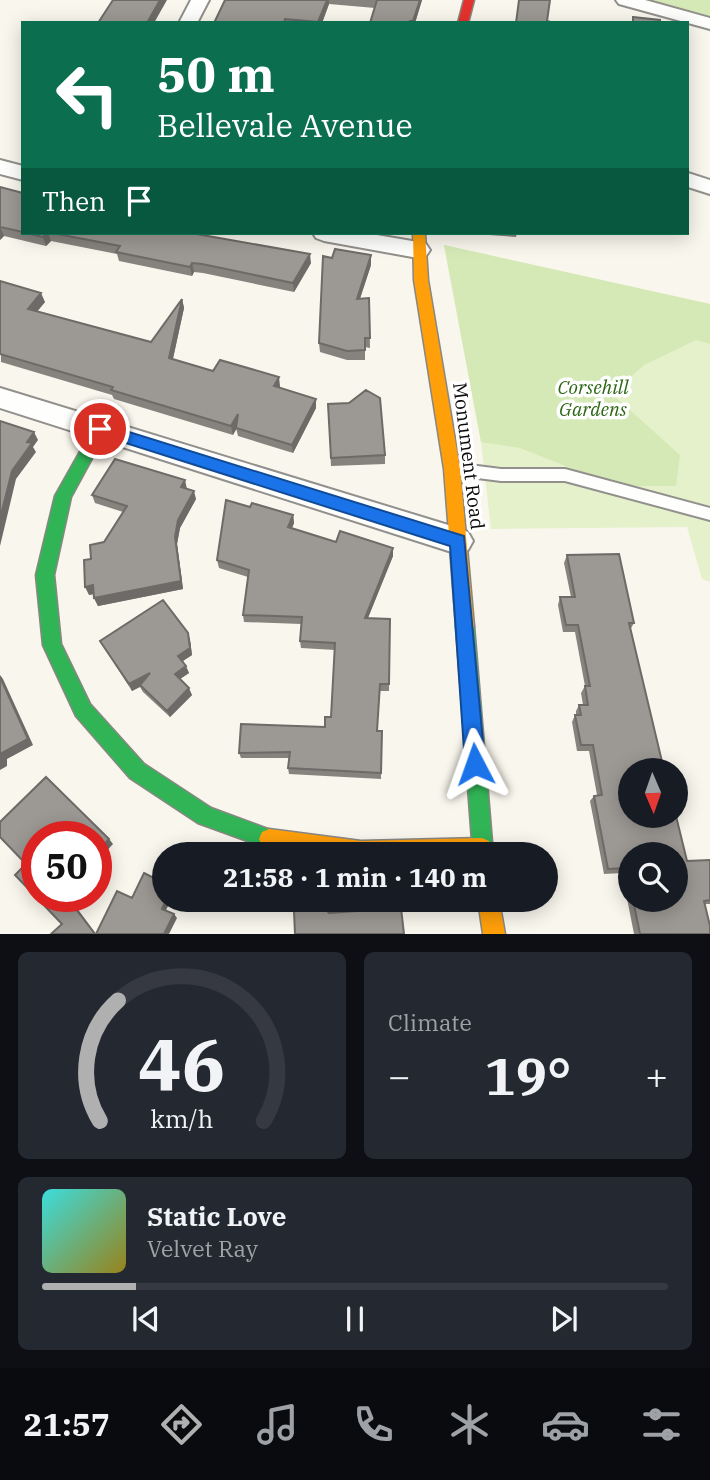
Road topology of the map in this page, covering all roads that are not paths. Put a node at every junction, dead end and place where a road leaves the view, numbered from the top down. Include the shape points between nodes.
1 (200, 0) edge
2 (469, 0) edge
3 (625, 0) edge
4 (189, 21) edge
5 (464, 21) edge
6 (710, 24) edge
7 (0, 167) edge
8 (21, 172) edge
9 (689, 180) edge
10 (710, 187) edge
11 (345, 235) edge
12 (419, 242) edge
13 (0, 398) edge
14 (100, 429) junction
15 (452, 469) junction
16 (710, 514) edge
17 (458, 541) junction
18 (288, 842) edge
19 (481, 842) edge
20 (491, 912) edge
21 (494, 934) edge

1 - 4 street
2 - 5 main road
3 - 6 street
7 - 8 street
9 - 10 street
11 - 12 street
12 - 15 main road, Monument Road
13 - 14 street
14 - 17 street
14 - 18 main road via 63,496 44,575 52,645 83,710 137,771 205,816
15 - 16 lane via 565,475
15 - 17 main road, Monument Road
17 - 19 main road, Monument Road
20 - 21 main road

